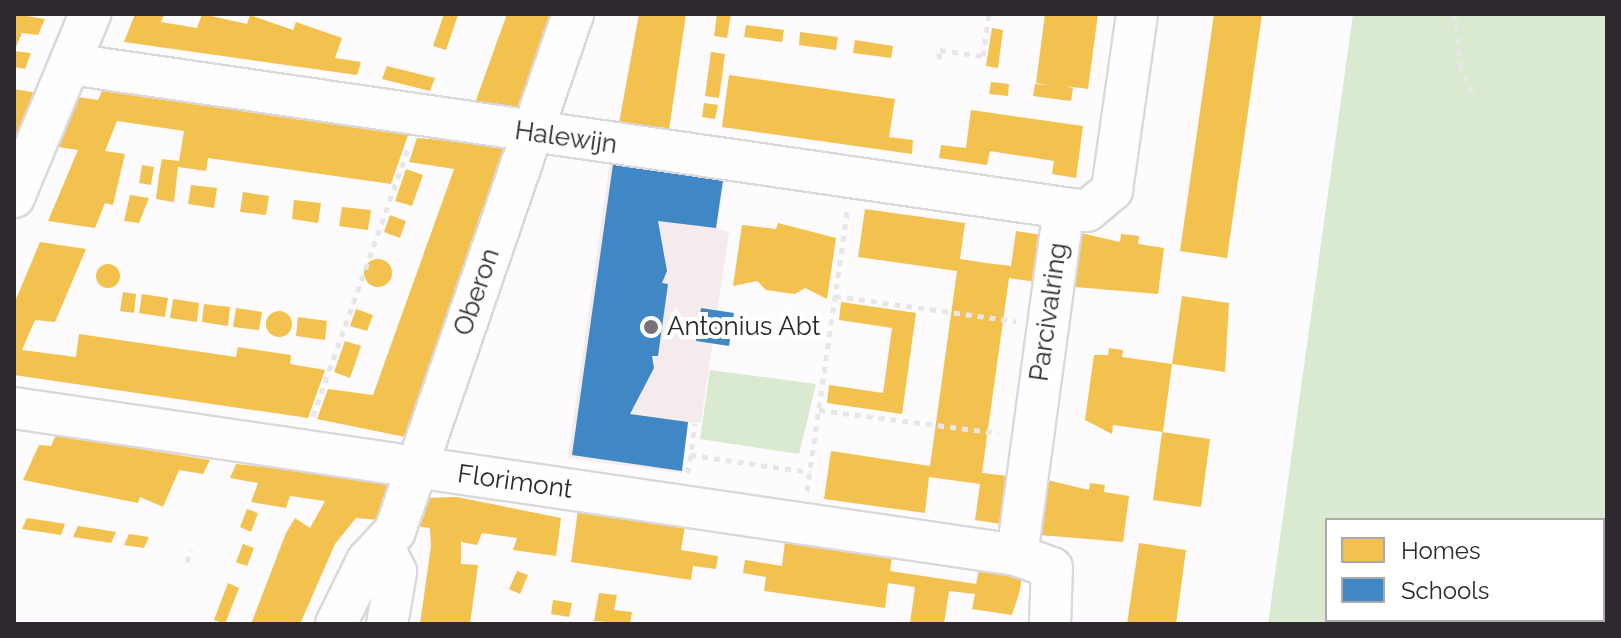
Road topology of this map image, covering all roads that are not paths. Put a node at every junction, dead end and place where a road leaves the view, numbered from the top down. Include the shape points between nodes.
1 (90, 14) edge
2 (573, 14) edge
3 (1137, 14) edge
4 (70, 64) junction
5 (524, 131) junction
6 (14, 197) edge
7 (1064, 208) junction
8 (14, 408) edge
9 (407, 467) junction
10 (1017, 555) junction
11 (367, 561) junction
12 (336, 624) edge
13 (387, 624) edge
14 (1050, 624) edge

1 - 4 street
2 - 5 street, Oberon
3 - 7 street, Parcivalring via 1112,190 1087,211
4 - 5 street, Halewijn
4 - 6 street
5 - 7 street, Halewijn
5 - 9 street, Oberon
7 - 10 street, Parcivalring
8 - 9 street, Florimont
9 - 10 street, Florimont
9 - 11 street, Oberon via 395,531
10 - 14 street via 1052,568
11 - 12 street, Oberon
11 - 13 street via 388,556 396,572

